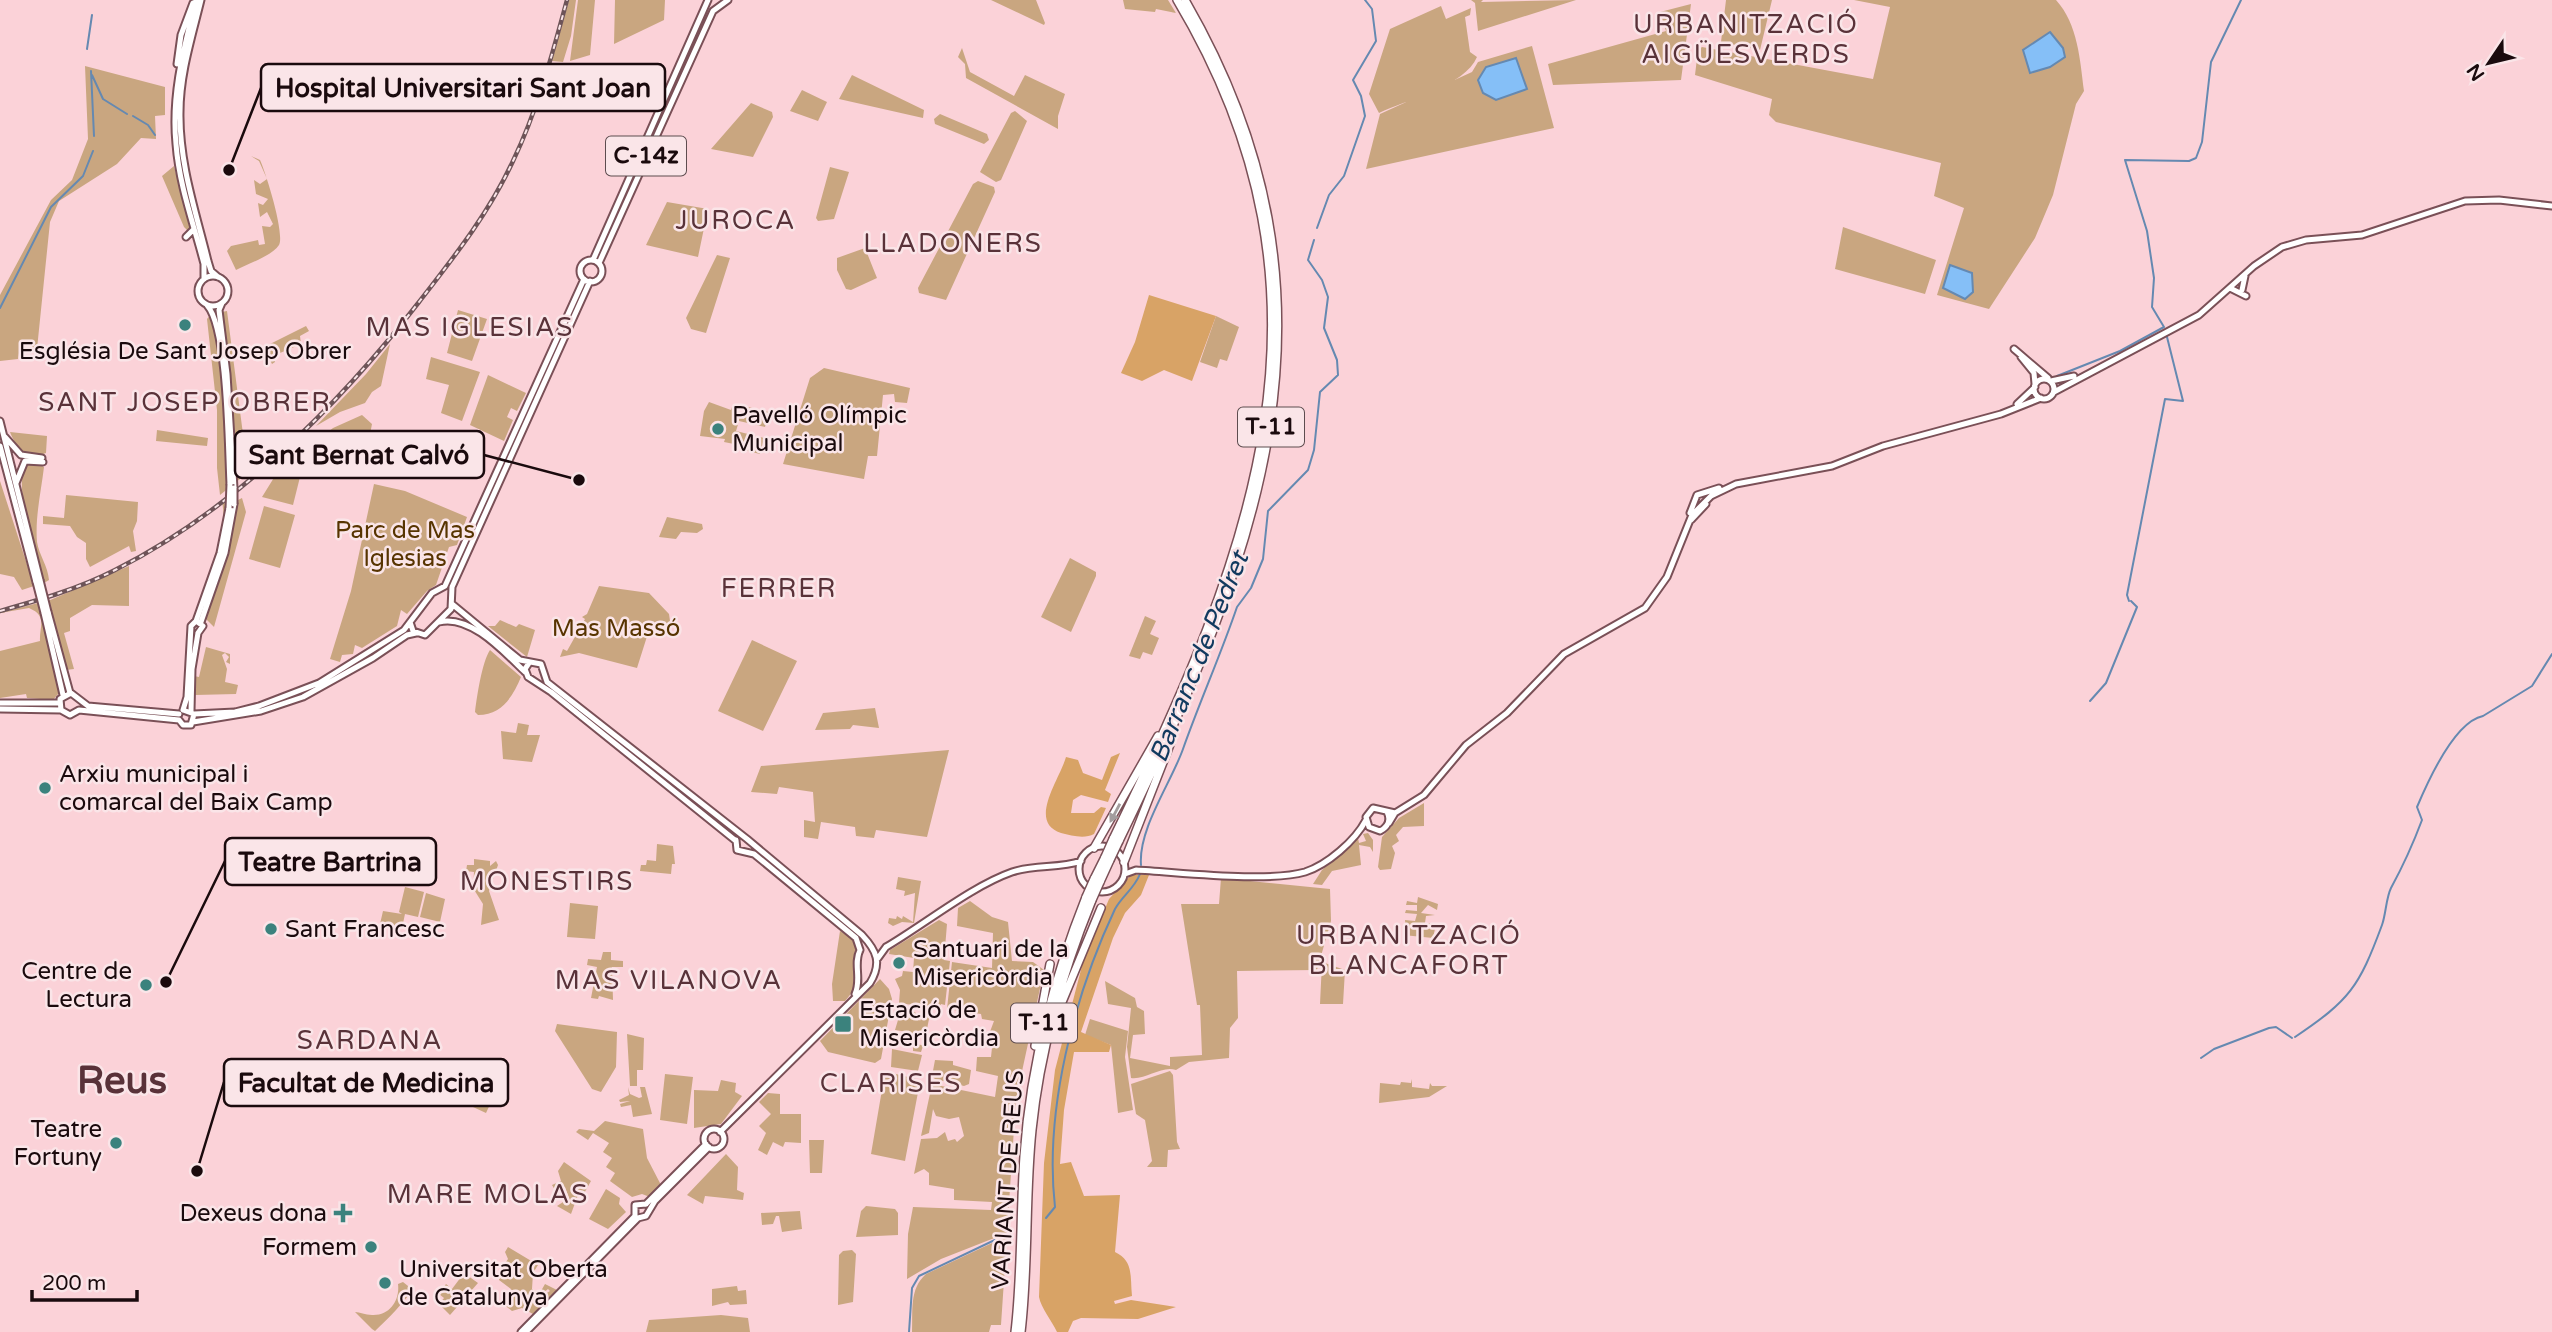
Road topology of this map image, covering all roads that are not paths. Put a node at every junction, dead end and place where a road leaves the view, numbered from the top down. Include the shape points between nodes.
1 (195, 0) edge
2 (201, 0) edge
3 (709, 0) edge
4 (728, 0) edge
5 (1177, 0) edge
6 (1185, 0) edge
7 (718, 4) junction
8 (2552, 206) edge
9 (194, 228) junction
10 (184, 235) dead end
11 (596, 261) junction
12 (2246, 274) junction
13 (218, 277) junction
14 (204, 279) junction
15 (587, 280) junction
16 (2236, 283) junction
17 (2230, 288) junction
18 (2242, 290) junction
19 (222, 303) junction
20 (207, 305) junction
21 (2090, 370) junction
22 (2050, 381) junction
23 (2035, 386) junction
24 (2053, 392) junction
25 (2040, 398) junction
26 (1992, 416) junction
27 (0, 422) edge
28 (3, 435) junction
29 (0, 446) edge
30 (0, 478) edge
31 (232, 483) junction
32 (1747, 483) junction
33 (13, 484) junction
34 (1736, 484) junction
35 (1721, 491) junction
36 (1700, 493) junction
37 (1694, 501) junction
38 (1704, 502) junction
39 (1692, 519) junction
40 (1679, 541) junction
41 (441, 589) junction
42 (451, 596) junction
43 (452, 604) junction
44 (1223, 607) junction
45 (199, 621) junction
46 (410, 622) junction
47 (439, 622) junction
48 (198, 632) junction
49 (416, 633) junction
50 (1203, 644) junction
51 (529, 663) junction
52 (525, 672) junction
53 (542, 675) junction
54 (535, 680) junction
55 (66, 694) junction
56 (81, 702) junction
57 (0, 703) edge
58 (56, 704) junction
59 (0, 709) edge
60 (61, 710) junction
61 (79, 710) junction
62 (192, 712) junction
63 (180, 715) junction
64 (197, 721) junction
65 (1387, 812) junction
66 (1395, 813) junction
67 (1366, 820) junction
68 (1389, 823) junction
69 (1372, 829) junction
70 (1360, 832) junction
71 (742, 837) junction
72 (1116, 840) junction
73 (736, 841) junction
74 (749, 843) junction
75 (1094, 848) junction
76 (746, 851) junction
77 (1081, 860) junction
78 (1124, 863) junction
79 (1067, 866) junction
80 (1136, 870) junction
81 (1080, 873) junction
82 (1125, 874) junction
83 (1089, 898) junction
84 (1101, 908) dead end
85 (886, 947) junction
86 (873, 948) junction
87 (860, 950) junction
88 (877, 958) junction
89 (1050, 964) dead end
90 (858, 967) junction
91 (876, 969) junction
92 (852, 1000) junction
93 (1036, 1103) junction
94 (720, 1132) junction
95 (707, 1146) junction
96 (1024, 1154) junction
97 (648, 1206) junction
98 (636, 1217) junction
99 (523, 1332) edge
100 (1015, 1332) edge
101 (1021, 1332) edge

1 - 9 main road via 175,112 180,175
2 - 13 main road via 181,86 181,142 209,264
3 - 7 main road, C-14z
3 - 11 main road, C-14z
4 - 7 main road, C-14z
5 - 50 highway, VARIANT DE REUS / T-11 via 1211,61 1240,134 1261,218 1271,303 1270,373 1258,468 1238,545
6 - 44 highway, VARIANT DE REUS / T-11 via 1217,59 1246,132 1268,218 1277,303 1277,373 1269,444
7 - 11 main road, C-14z
8 - 12 main road via 2465,201 2362,235 2294,243 2269,254
9 - 10 main road
9 - 14 main road
11 - 15 main road, C-14z via 600,276
11 - 15 main road, C-14z via 585,262 580,271
12 - 16 main road
12 - 18 main road
13 - 14 main road
13 - 19 main road via 228,289
14 - 20 main road via 198,292
15 - 41 main road, C-14z
15 - 42 main road, C-14z
16 - 17 main road
16 - 18 main road
17 - 18 main road via 2246,296
17 - 21 main road via 2199,315
19 - 20 main road
19 - 31 main road
20 - 31 main road via 213,312 220,349
21 - 22 main road
21 - 24 main road
22 - 23 main road via 2042,379
22 - 23 main road via 2014,349 2034,373
22 - 24 main road
23 - 25 main road
23 - 26 main road via 2026,399
24 - 25 main road
25 - 26 main road
26 - 32 main road via 1822,468
27 - 28 main road
28 - 33 main road
28 - 33 main road via 21,455 43,460 23,463
29 - 33 main road
30 - 33 main road
31 - 45 main road, bridge via 225,553
32 - 34 main road
32 - 35 main road
33 - 55 main road, bridge
34 - 35 main road
34 - 38 main road
35 - 36 main road
35 - 38 main road
35 - 39 main road
36 - 37 main road
36 - 38 main road
37 - 38 main road
37 - 40 main road
38 - 39 main road
38 - 40 main road
39 - 40 main road
40 - 66 main road via 1667,577 1645,608 1564,654 1507,713 1466,745 1424,795
41 - 42 main road
41 - 46 main road, C-14z via 432,593
42 - 43 main road, C-14z
43 - 47 main road
43 - 51 main road
44 - 72 highway, VARIANT DE REUS / T-11 via 1181,711
44 - 78 highway
45 - 48 main road
45 - 48 main road via 191,626
46 - 49 main road
46 - 62 main road via 381,647 298,693 235,712
47 - 49 main road via 428,634
47 - 52 main road via 467,625
48 - 62 main road
48 - 63 main road
49 - 64 main road via 303,697 261,711
50 - 72 highway, VARIANT DE REUS / T-11
50 -> 75 highway
51 - 52 main road
51 - 53 main road via 541,664
52 - 54 main road
53 - 54 main road
53 - 71 main road
54 - 73 main road
55 - 56 main road via 77,695
55 - 58 main road
56 - 61 main road
56 - 63 main road
57 - 58 main road
58 - 60 main road
59 - 60 main road
60 - 61 main road via 70,715
61 - 63 main road via 133,717
62 - 63 main road
62 - 64 main road
63 - 64 main road via 186,726
65 - 66 main road
65 - 67 main road via 1373,808
65 - 68 main road
66 - 68 main road
67 - 69 main road
67 - 70 main road
68 - 69 main road via 1380,831
69 - 70 main road
70 - 80 main road via 1323,863 1290,875
71 - 73 main road
71 - 74 main road
72 - 83 highway, VARIANT DE REUS / T-11, bridge
73 - 76 main road via 737,850
74 - 76 main road
74 - 86 main road
75 - 77 main road
75 - 78 main road via 1115,850
76 - 87 main road via 856,938
77 - 79 main road
77 - 81 main road
78 - 80 main road
78 - 82 main road
79 - 81 main road
79 - 85 main road via 1027,868 1002,876
80 - 82 main road
81 - 82 main road via 1090,888 1102,892 1116,887
83 - 93 highway, VARIANT DE REUS / T-11 via 1062,981
83 - 96 highway, VARIANT DE REUS / T-11 via 1070,937 1045,1020
84 - 93 highway via 1060,1005
85 - 86 main road
85 - 88 main road
86 - 87 main road
86 - 88 main road
87 - 90 main road
88 - 91 main road
89 - 96 highway, T-11 via 1026,1102
90 - 91 main road via 864,972
90 - 92 main road via 860,982
91 - 92 main road via 870,983
92 - 94 main road
93 - 101 highway, VARIANT DE REUS / T-11
94 - 95 main road via 720,1146
94 - 95 main road via 707,1132
95 - 97 main road
96 - 100 highway, VARIANT DE REUS / T-11
97 - 98 main road via 646,1216
97 - 98 main road via 635,1205
98 - 99 main road

